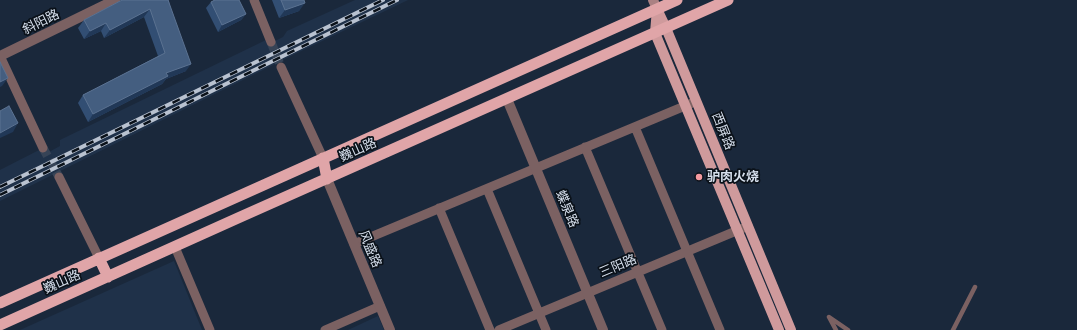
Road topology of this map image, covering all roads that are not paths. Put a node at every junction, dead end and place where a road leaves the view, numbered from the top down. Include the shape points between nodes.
1 (115, 0) edge
2 (254, 0) edge
3 (677, 0) edge
4 (728, 0) edge
5 (655, 5) edge
6 (666, 28) junction
7 (655, 33) junction
8 (271, 42) tunnel mouth
9 (0, 56) edge
10 (281, 67) tunnel mouth
11 (506, 98) junction
12 (696, 101) junction
13 (685, 106) junction
14 (634, 127) junction
15 (585, 147) junction
16 (43, 148) tunnel mouth
17 (323, 158) junction
18 (536, 168) junction
19 (59, 177) tunnel mouth
20 (326, 179) junction
21 (487, 189) junction
22 (439, 208) junction
23 (748, 226) junction
24 (737, 230) junction
25 (354, 244) junction
26 (175, 246) junction
27 (687, 251) junction
28 (99, 258) junction
29 (638, 272) junction
30 (108, 277) junction
31 (975, 287) dead end
32 (588, 293) junction
33 (0, 303) edge
34 (380, 306) junction
35 (539, 313) junction
36 (0, 325) edge
37 (210, 330) edge
38 (325, 330) edge
39 (390, 330) edge
40 (490, 330) edge
41 (499, 330) edge
42 (546, 330) edge
43 (604, 330) edge
44 (662, 330) edge
45 (720, 330) edge
46 (779, 330) edge
47 (791, 330) edge
48 (836, 330) edge
49 (848, 330) edge
50 (953, 330) edge

1 - 9 street, 斜阳路
2 - 8 street
3 - 5 highway, 巍山路
4 - 6 highway, 巍山路
5 - 6 main road, 西屏路
5 - 7 main road, 西屏路
5 - 17 highway, 巍山路
6 - 7 highway, 巍山路
6 - 12 main road, 西屏路
7 - 11 highway, 巍山路
7 - 13 main road, 西屏路
9 - 16 street
10 - 17 street
11 - 18 street, 蝶泉路
11 - 20 highway, 巍山路
12 - 13 street
12 - 23 main road, 西屏路
13 - 14 street
13 - 24 main road, 西屏路
14 - 15 street
14 - 27 street
15 - 18 street
15 - 29 street
17 - 20 highway
17 - 28 highway, 巍山路
18 - 21 street
18 - 32 street, 蝶泉路
19 - 28 street
20 - 25 street, 风盛路
20 - 26 highway, 巍山路
21 - 22 street
21 - 35 street
22 - 25 street
22 - 40 street
23 - 24 street, 三阳路
23 - 47 main road, 西屏路
24 - 27 street, 三阳路
24 - 46 main road, 西屏路
25 - 34 street, 风盛路
26 - 30 highway, 巍山路
26 - 37 street
27 - 29 street, 三阳路
27 - 45 street
28 - 30 highway
28 - 33 highway, 巍山路
29 - 32 street, 三阳路
29 - 44 street
30 - 36 highway, 巍山路
31 - 50 lane
32 - 35 street, 三阳路
32 - 43 street, 蝶泉路
34 - 38 street
34 - 39 street, 风盛路
35 - 41 street, 三阳路
35 - 42 street
48 - 49 lane via 830,317

